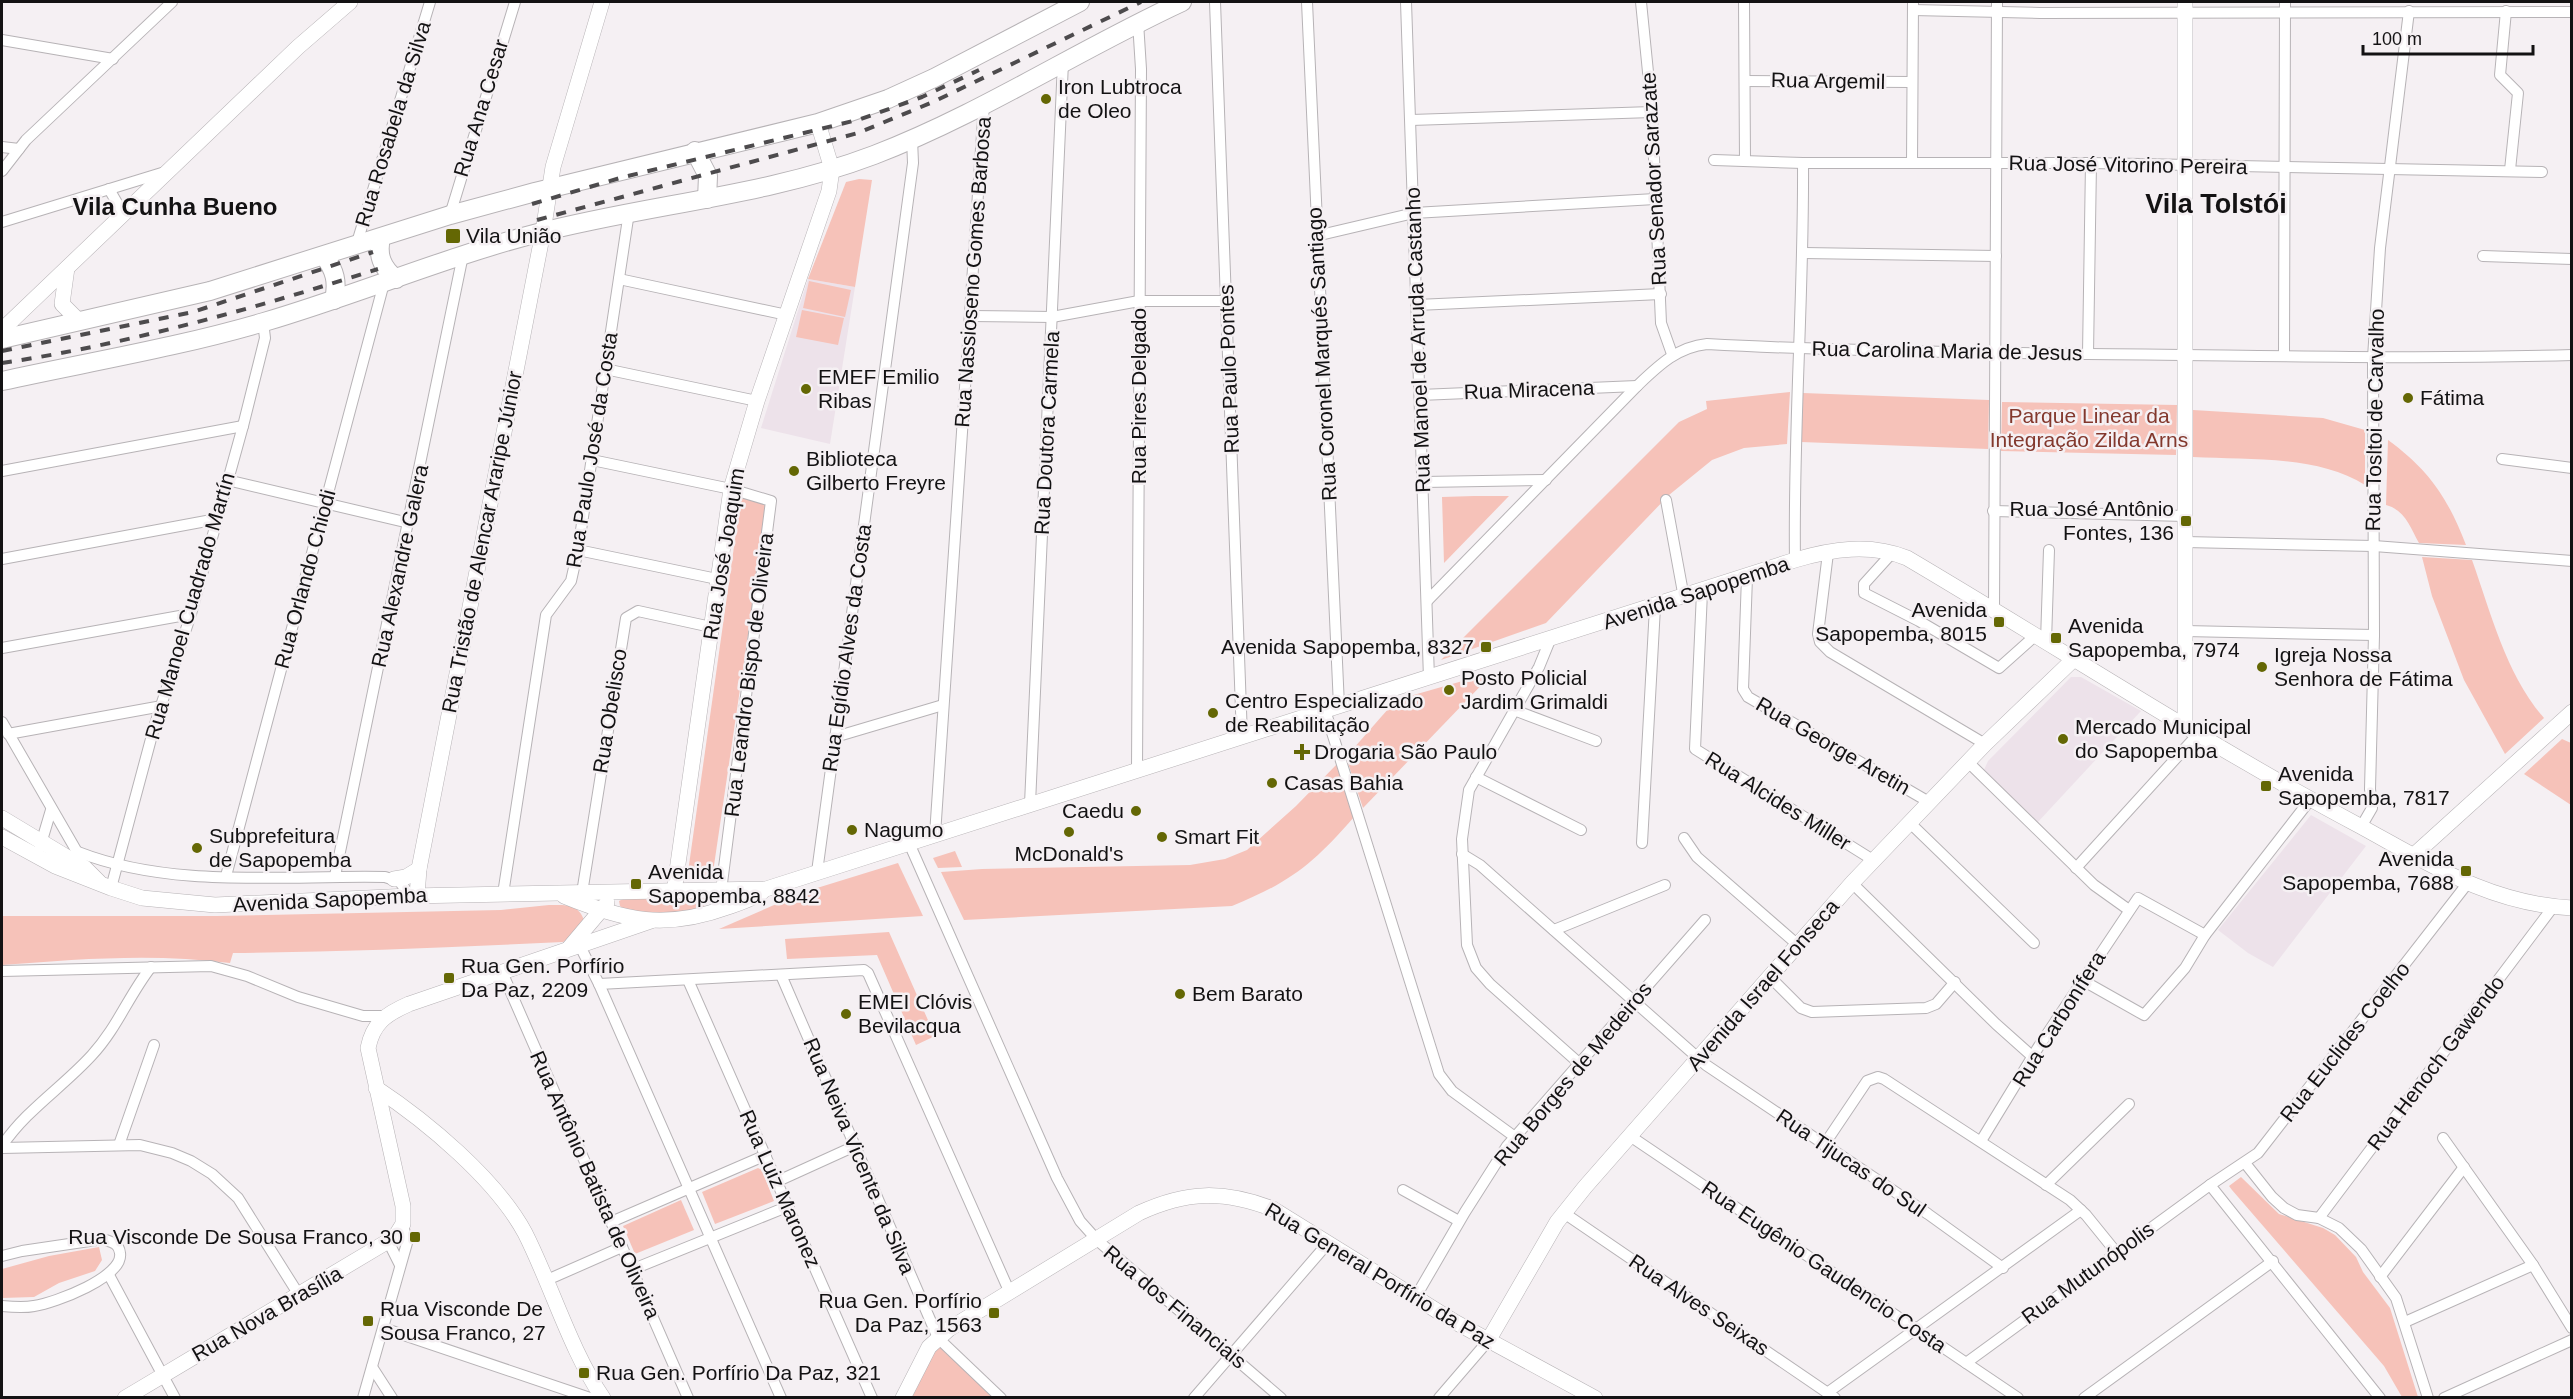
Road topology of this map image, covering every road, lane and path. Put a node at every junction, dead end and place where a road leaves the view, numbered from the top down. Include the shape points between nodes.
1 (172, 2) edge
2 (350, 2) edge
3 (430, 2) edge
4 (515, 2) edge
5 (602, 2) edge
6 (1080, 2) edge
7 (1182, 2) edge
8 (1215, 2) edge
9 (1307, 2) edge
10 (1406, 2) edge
11 (1641, 2) edge
12 (1744, 2) edge
13 (1913, 6) edge
14 (2285, 6) edge
15 (2380, 6) edge
16 (2482, 6) edge
17 (1997, 7) edge
18 (2040, 7) edge
19 (2186, 7) edge
20 (2409, 11) junction
21 (2506, 12) junction
22 (2571, 12) edge
23 (1138, 22) junction
24 (2, 40) edge
25 (113, 59) junction
26 (1063, 62) junction
27 (1745, 81) junction
28 (1912, 82) junction
29 (984, 104) junction
30 (1652, 112) junction
31 (1411, 120) junction
32 (818, 123) junction
33 (912, 139) junction
34 (2, 147) edge
35 (19, 149) junction
36 (695, 151) junction
37 (1714, 160) dead end
38 (1745, 161) junction
39 (1803, 163) junction
40 (1912, 163) junction
41 (1997, 164) junction
42 (2091, 164) junction
43 (2186, 166) junction
44 (2283, 167) junction
45 (2389, 168) junction
46 (832, 170) junction
47 (2510, 170) junction
48 (2, 171) edge
49 (168, 171) junction
50 (2542, 172) dead end
51 (549, 188) junction
52 (109, 189) junction
53 (707, 199) junction
54 (1655, 199) junction
55 (629, 212) junction
56 (1414, 213) junction
57 (124, 215) junction
58 (450, 215) junction
59 (2, 222) edge
60 (543, 232) junction
61 (1316, 236) junction
62 (381, 238) junction
63 (356, 246) junction
64 (1804, 253) junction
65 (463, 255) junction
66 (324, 256) junction
67 (1996, 256) junction
68 (2483, 256) dead end
69 (2571, 259) edge
70 (67, 268) junction
71 (619, 279) junction
72 (390, 281) junction
73 (1661, 294) junction
74 (334, 300) junction
75 (1139, 301) junction
76 (1226, 302) junction
77 (1417, 306) junction
78 (787, 315) junction
79 (970, 316) junction
80 (1052, 317) junction
81 (76, 320) junction
82 (263, 322) junction
83 (2, 330) edge
84 (2, 339) edge
85 (1800, 349) junction
86 (1672, 354) junction
87 (1995, 354) junction
88 (2088, 354) junction
89 (2571, 355) edge
90 (2186, 356) junction
91 (2284, 356) junction
92 (2373, 358) junction
93 (605, 369) junction
94 (2, 381) edge
95 (1637, 386) junction
96 (1420, 395) junction
97 (757, 401) junction
98 (243, 426) junction
99 (2502, 459) dead end
100 (592, 460) junction
101 (2571, 468) edge
102 (2, 471) edge
103 (228, 480) junction
104 (1546, 480) junction
105 (1424, 482) junction
106 (731, 489) junction
107 (1666, 500) dead end
108 (326, 505) junction
109 (1993, 511) junction
110 (2185, 516) junction
111 (217, 519) junction
112 (409, 523) junction
113 (2185, 542) junction
114 (2374, 546) junction
115 (578, 550) junction
116 (2049, 550) dead end
117 (1893, 552) junction
118 (1828, 553) junction
119 (2, 559) edge
120 (1795, 560) junction
121 (2571, 561) edge
122 (1747, 578) junction
123 (717, 579) junction
124 (1702, 592) junction
125 (1684, 598) junction
126 (1427, 601) junction
127 (1655, 607) junction
128 (1994, 609) junction
129 (190, 614) junction
130 (711, 627) junction
131 (2185, 631) junction
132 (2374, 635) junction
133 (2041, 638) junction
134 (1550, 640) junction
135 (2, 648) edge
136 (2075, 658) junction
137 (1429, 678) junction
138 (944, 705) junction
139 (162, 706) junction
140 (1332, 708) junction
141 (1514, 710) junction
142 (2571, 712) edge
143 (2, 722) edge
144 (2192, 730) junction
145 (8, 734) junction
146 (835, 737) junction
147 (1242, 737) junction
148 (1596, 741) dead end
149 (1985, 744) junction
150 (1968, 762) junction
151 (1137, 770) junction
152 (1476, 777) junction
153 (2310, 800) junction
154 (1929, 801) junction
155 (1030, 804) junction
156 (51, 810) junction
157 (2, 818) edge
158 (1909, 822) junction
159 (2361, 827) junction
160 (1581, 830) dead end
161 (935, 835) junction
162 (2, 837) edge
163 (1684, 838) dead end
164 (909, 843) junction
165 (1642, 843) dead end
166 (40, 850) junction
167 (78, 852) junction
168 (1462, 854) junction
169 (2414, 855) junction
170 (1873, 860) junction
171 (116, 863) junction
172 (85, 868) junction
173 (2076, 868) junction
174 (418, 869) junction
175 (817, 872) junction
176 (226, 876) junction
177 (335, 876) junction
178 (389, 878) junction
179 (1852, 883) junction
180 (2468, 884) junction
181 (1665, 885) dead end
182 (107, 887) junction
183 (766, 889) junction
184 (715, 891) junction
185 (674, 892) junction
186 (628, 893) junction
187 (503, 894) junction
188 (559, 894) junction
189 (582, 894) junction
190 (413, 896) junction
191 (389, 897) junction
192 (2553, 908) junction
193 (2571, 908) edge
194 (601, 909) junction
195 (2129, 910) junction
196 (696, 917) junction
197 (1705, 920) dead end
198 (651, 921) junction
199 (1554, 930) junction
200 (2205, 935) junction
201 (2034, 944) dead end
202 (1798, 945) junction
203 (574, 947) junction
204 (151, 967) junction
205 (2, 971) edge
206 (502, 972) junction
207 (781, 975) junction
208 (1770, 977) junction
209 (688, 980) junction
210 (2082, 980) junction
211 (1955, 982) junction
212 (599, 984) junction
213 (1635, 1001) junction
214 (372, 1023) junction
215 (154, 1045) dead end
216 (2033, 1057) junction
217 (1699, 1058) junction
218 (1580, 1064) junction
219 (376, 1088) junction
220 (2129, 1104) dead end
221 (1630, 1136) junction
222 (1515, 1137) junction
223 (2443, 1138) dead end
224 (1981, 1141) junction
225 (119, 1145) junction
226 (1824, 1145) junction
227 (855, 1146) junction
228 (2, 1147) edge
229 (766, 1155) junction
230 (2245, 1163) junction
231 (2464, 1167) junction
232 (778, 1181) junction
233 (2046, 1185) junction
234 (2210, 1185) junction
235 (688, 1188) junction
236 (1403, 1190) dead end
237 (789, 1206) junction
238 (2081, 1210) junction
239 (1564, 1213) junction
240 (2319, 1218) junction
241 (1459, 1221) junction
242 (611, 1222) junction
243 (403, 1224) junction
244 (710, 1238) junction
245 (1097, 1240) junction
246 (1328, 1242) junction
247 (389, 1243) junction
248 (622, 1247) junction
249 (2116, 1252) junction
250 (2, 1256) edge
251 (2273, 1262) junction
252 (400, 1265) junction
253 (2533, 1265) junction
254 (2003, 1268) junction
255 (632, 1270) junction
256 (109, 1275) junction
257 (2380, 1277) junction
258 (547, 1280) junction
259 (1010, 1293) junction
260 (299, 1295) junction
261 (1415, 1298) junction
262 (2, 1306) edge
263 (2405, 1322) junction
264 (383, 1328) junction
265 (2571, 1328) edge
266 (1917, 1330) junction
267 (938, 1338) junction
268 (2571, 1340) edge
269 (1488, 1341) junction
270 (1231, 1354) junction
271 (1966, 1363) junction
272 (372, 1367) junction
273 (163, 1374) junction
274 (2003, 1394) edge
275 (1831, 1395) edge
276 (125, 1398) edge
277 (175, 1398) edge
278 (363, 1398) edge
279 (392, 1398) edge
280 (590, 1398) edge
281 (603, 1398) edge
282 (688, 1398) edge
283 (781, 1398) edge
284 (872, 1398) edge
285 (903, 1398) edge
286 (1000, 1398) edge
287 (1194, 1398) edge
288 (1281, 1398) edge
289 (1438, 1398) edge
290 (1595, 1398) edge
291 (2018, 1398) edge
292 (2084, 1398) edge
293 (2380, 1398) edge
294 (2428, 1398) edge
295 (2444, 1398) edge

1 - 25 street
2 - 49 street
3 - 63 street, Rua Rosabela da Silva
4 - 58 street, Rua Ana Cesar
5 - 51 street, Rua Tristão de Alencar Araripe Júnior
6 - 32 main road via 934,78
7 - 23 main road
8 - 76 street, Rua Paulo Pontes
9 - 61 street, Rua Coronel Marqués Santiago
10 - 31 street, Rua Manoel de Arruda Castanho
11 - 30 street, Rua Senador Sarazate
12 - 27 street
13 - 17 street
13 - 28 street
14 - 15 street
14 - 19 street
14 - 44 street
15 - 20 street
16 - 20 street
16 - 21 street
17 - 18 street
17 - 41 street
18 - 19 street
19 - 43 street
20 - 45 street, Rua Tosltoi de Carvalho
21 - 22 street
21 - 47 street via 2500,75 2518,93
23 - 26 main road
23 - 75 street, Rua Pires Delgado
24 - 25 street
25 - 35 street
26 - 29 main road
26 - 80 street, Rua Doutora Carmela
27 - 28 street, Rua Argemil
27 - 38 street
28 - 40 street
29 - 33 main road
29 - 79 street, Rua Nassioseno Gomes Barbosa
30 - 31 street
30 - 54 street, Rua Senador Sarazate
31 - 56 street, Rua Manoel de Arruda Castanho
32 - 36 main road
32 - 46 street, Rua José Joaquim
33 - 46 main road
33 - 146 street, Rua Egídio Alves da Costa via 913,163
34 - 35 street
35 - 48 street
36 - 51 main road
36 - 53 main road via 708,176
37 - 38 street, Rua José Vitorino Pereira
38 - 39 street, Rua José Vitorino Pereira
39 - 40 street, Rua José Vitorino Pereira
39 - 64 street
40 - 41 street, Rua José Vitorino Pereira
41 - 42 street, Rua José Vitorino Pereira
41 - 67 street
42 - 43 street, Rua José Vitorino Pereira
42 - 88 street
43 - 44 street, Rua José Vitorino Pereira
43 - 90 street
44 - 45 street, Rua José Vitorino Pereira
44 - 91 street
45 - 47 street, Rua José Vitorino Pereira
45 - 92 street, Rua Tosltoi de Carvalho
46 - 53 main road
46 - 78 street, Rua José Joaquim via 829,191
47 - 50 street, Rua José Vitorino Pereira
49 - 52 street
49 - 57 street
51 - 58 main road
51 - 60 street, Rua Tristão de Alencar Araripe Júnior
52 - 57 street
52 - 59 street
53 - 55 main road
54 - 56 street
54 - 73 street, Rua Senador Sarazate
55 - 60 main road
55 - 71 street, Rua Paulo José da Costa
56 - 61 street
56 - 77 street, Rua Manoel de Arruda Castanho
57 - 70 street
58 - 62 main road
60 - 65 main road
60 - 174 street, Rua Tristão de Alencar Araripe Júnior
61 - 140 street, Rua Coronel Marqués Santiago
62 - 63 main road
62 - 72 main road via 379,250
63 - 66 main road
64 - 67 street
64 - 85 street
65 - 72 main road
65 - 112 street, Rua Alexandre Galera
66 - 74 main road via 333,271
66 - 81 main road via 210,291
67 - 87 street
68 - 69 street
70 - 81 street via 62,304
70 - 83 street
71 - 78 street
71 - 93 street, Rua Paulo José da Costa
72 - 74 main road
72 - 108 street, Rua Orlando Chiodi
73 - 77 street
73 - 86 street, Rua Senador Sarazate via 1661,323
74 - 82 main road
75 - 76 street
75 - 80 street
75 - 151 street, Rua Pires Delgado
76 - 147 street, Rua Paulo Pontes
77 - 96 street, Rua Manoel de Arruda Castanho
78 - 97 street, Rua José Joaquim
79 - 80 street
79 - 138 street, Rua Nassioseno Gomes Barbosa
80 - 155 street, Rua Doutora Carmela
81 - 84 main road
82 - 94 main road
82 - 98 street, Rua Manoel Cuadrado Martín via 265,338
85 - 86 street, Rua Carolina Maria de Jesus via 1707,344 1692,345
85 - 87 street, Rua Carolina Maria de Jesus
85 - 120 street via 1794,464
86 - 95 street, Rua Carolina Maria de Jesus
87 - 88 street, Rua Carolina Maria de Jesus
87 - 109 street
88 - 90 street, Rua Carolina Maria de Jesus
89 - 92 street, Rua Carolina Maria de Jesus
90 - 91 street, Rua Carolina Maria de Jesus
90 - 110 street
91 - 92 street, Rua Carolina Maria de Jesus
92 - 114 street, Rua Tosltoi de Carvalho
93 - 97 street
93 - 100 street, Rua Paulo José da Costa
95 - 96 street, Rua Miracena
95 - 104 street, Rua Carolina Maria de Jesus
96 - 105 street, Rua Manoel de Arruda Castanho
97 - 106 street, Rua José Joaquim
98 - 102 street
98 - 103 street, Rua Manoel Cuadrado Martín
99 - 101 street
100 - 106 street
100 - 115 street, Rua Paulo José da Costa
103 - 108 street
103 - 111 street, Rua Manoel Cuadrado Martín
104 - 105 street
104 - 126 street, Rua Carolina Maria de Jesus
105 - 126 street, Rua Manoel de Arruda Castanho
106 - 123 street, Rua José Joaquim
106 - 184 street, Rua Leandro Bispo de Oliveira via 769,499 772,504
107 - 125 street
108 - 112 street
108 - 176 street, Rua Orlando Chiodi
109 - 110 street
109 - 128 street
110 - 113 street
111 - 119 street
111 - 129 street, Rua Manoel Cuadrado Martín
112 - 177 street, Rua Alexandre Galera
113 - 114 street
113 - 131 street
114 - 121 street
114 - 132 street, Rua Tosltoi de Carvalho
115 - 123 street
115 - 187 street, Rua Paulo José da Costa via 571,581 546,615
116 - 133 street
117 - 118 street, Avenida Sapopemba via 1859,548
117 - 128 street, Avenida Sapopemba
117 - 133 street via 1864,584 1864,592 1999,668
118 - 120 street, Avenida Sapopemba
118 - 149 street via 1820,642 1830,652
120 - 122 street, Avenida Sapopemba
122 - 124 street, Avenida Sapopemba
122 - 154 street, Rua George Aretin via 1743,689 1748,698
123 - 130 street, Rua José Joaquim
124 - 125 street, Avenida Sapopemba
124 - 170 street, Rua Alcides Miller via 1695,749
125 - 127 street, Avenida Sapopemba
126 - 137 street, Rua Manoel de Arruda Castanho
127 - 134 street, Avenida Sapopemba
127 - 165 street
128 - 133 street, Avenida Sapopemba
129 - 135 street
129 - 139 street, Rua Manoel Cuadrado Martín
130 - 185 street, Rua José Joaquim
130 - 189 street, Rua Obelisco via 638,611 626,618
131 - 132 street
131 - 144 street
132 - 159 street, Rua Tosltoi de Carvalho via 2372,808
133 - 136 street, Avenida Sapopemba
134 - 137 street, Avenida Sapopemba
134 - 141 street
136 - 144 street, Avenida Sapopemba
136 - 149 street, Avenida Israel Fonseca
137 - 140 street, Avenida Sapopemba
138 - 146 street
138 - 161 street, Rua Nassioseno Gomes Barbosa
139 - 145 street
139 - 171 street, Rua Manoel Cuadrado Martín
140 - 147 street, Avenida Sapopemba
140 - 222 street, Rua Coronel Marqués Santiago via 1439,1074 1452,1091
141 - 148 street
141 - 152 street
142 - 169 street
143 - 145 street
144 - 153 street, Avenida Sapopemba
144 - 173 street
145 - 156 street
146 - 175 street, Rua Egídio Alves da Costa
147 - 151 street, Avenida Sapopemba
149 - 150 street, Avenida Israel Fonseca
150 - 154 street, Avenida Israel Fonseca
150 - 173 street
151 - 155 street, Avenida Sapopemba
152 - 160 street
152 - 168 street via 1464,806
153 - 159 street, Avenida Sapopemba
153 - 200 street
154 - 158 street, Avenida Israel Fonseca
155 - 161 street, Avenida Sapopemba
156 - 166 street
156 - 167 street
157 - 166 street, Avenida Sapopemba
158 - 170 street, Avenida Israel Fonseca
158 - 201 street
159 - 169 street, Avenida Sapopemba
161 - 164 street, Avenida Sapopemba
162 - 166 street, Avenida Sapopemba
163 - 202 street via 1697,857
164 - 175 street, Avenida Sapopemba
164 - 245 street, Rua dos Financiais via 1057,1179 1080,1221
166 - 172 street, Avenida Sapopemba
166 - 182 street, Avenida Sapopemba
167 - 171 street
167 - 172 street
168 - 199 street, Rua Tijucas do Sul
168 - 218 street via 1467,945 1476,968
169 - 180 street, Avenida Sapopemba
170 - 179 street, Avenida Israel Fonseca
171 - 176 street via 180,874
171 - 182 street, Rua Manoel Cuadrado Martín
172 - 182 street, Avenida Sapopemba
173 - 195 street
174 - 178 street via 406,877
174 - 190 street, Rua Tristão de Alencar Araripe Júnior
175 - 183 street, Avenida Sapopemba
176 - 177 street
177 - 178 street
178 - 190 street via 404,885
178 - 191 street
179 - 202 street, Avenida Israel Fonseca
179 - 211 street
180 - 192 street, Avenida Sapopemba via 2515,901
180 - 230 street, Rua Euclides Coelho via 2259,1153
181 - 199 street
182 - 191 street, Avenida Sapopemba via 142,898 215,905
183 - 184 street, Avenida Sapopemba
183 - 196 street, Avenida Sapopemba via 757,896
184 - 185 street, Avenida Sapopemba
184 - 196 street via 710,903
185 - 186 street, Avenida Sapopemba
186 - 189 street, Avenida Sapopemba
186 - 194 street via 617,896
187 - 188 street, Avenida Sapopemba
187 - 190 street, Avenida Sapopemba
188 - 189 street, Avenida Sapopemba
188 - 194 street, Avenida Sapopemba
190 - 191 street, Avenida Sapopemba
192 - 193 street, Avenida Sapopemba
192 - 240 street, Rua Henoch Gawendo
194 - 198 street, Avenida Sapopemba
194 - 203 street
195 - 200 street, Rua Carbonífera via 2138,898
195 - 210 street, Rua Carbonífera
196 - 198 street, Avenida Sapopemba
197 - 213 street, Rua Borges de Medeiros
198 - 203 street
199 - 213 street, Rua Tijucas do Sul
200 - 210 street via 2184,968 2144,1015
202 - 208 street, Avenida Israel Fonseca
203 - 206 street
203 - 212 street
204 - 205 street
204 - 214 street via 211,966
204 - 228 street via 116,1026 92,1055 21,1120
206 - 214 street via 409,1004
206 - 242 street, Rua Antônio Batista de Oliveira
207 - 209 street
207 - 227 street, Rua Neiva Vicente da Silva
207 - 259 street via 864,970 871,976
208 - 211 street via 1801,1008 1812,1012 1926,1008 1936,1004
208 - 217 street, Avenida Israel Fonseca
209 - 212 street
209 - 229 street, Rua Luiz Maronez
210 - 216 street, Rua Carbonífera
211 - 216 street
212 - 235 street
213 - 217 street, Rua Tijucas do Sul
213 - 218 street, Rua Borges de Medeiros
214 - 219 street via 368,1048
215 - 225 street
216 - 224 street, Rua Carbonífera
217 - 221 street, Avenida Israel Fonseca
217 - 226 street, Rua Tijucas do Sul
218 - 222 street, Rua Borges de Medeiros
219 - 243 street via 403,1206
219 - 258 street via 407,1108 497,1192 524,1232
220 - 233 street
221 - 239 street, Avenida Israel Fonseca
221 - 266 street, Rua Eugênio Gaudencio Costa
222 - 241 street, Rua Borges de Medeiros
223 - 231 street
224 - 226 street via 1878,1077 1867,1081
224 - 233 street
225 - 228 street
225 - 260 street via 140,1144 172,1153 226,1185
226 - 254 street, Rua Tijucas do Sul
227 - 232 street
227 - 267 street, Rua Neiva Vicente da Silva
229 - 232 street, Rua Luiz Maronez
229 - 235 street
230 - 234 street, Rua Euclides Coelho
230 - 240 street via 2284,1208 2297,1215
231 - 253 street
231 - 257 street
232 - 237 street, Rua Luiz Maronez
233 - 238 street
234 - 249 street, Rua Mutunópolis
234 - 251 street
235 - 242 street
235 - 244 street
236 - 241 street
237 - 244 street
237 - 284 street, Rua Luiz Maronez
238 - 249 street
238 - 254 street
239 - 269 street, Avenida Israel Fonseca
239 - 275 street, Rua Alves Seixas
240 - 257 street via 2353,1240
241 - 261 street, Rua Borges de Medeiros
242 - 248 street, Rua Antônio Batista de Oliveira
243 - 247 street, Rua Nova Brasília
243 - 252 street via 407,1243
244 - 255 street
244 - 283 street
245 - 246 street, Rua General Porfírio da Paz via 1139,1213 1194,1195 1250,1200
245 - 259 street, Rua General Porfírio da Paz
245 - 270 street, Rua dos Financiais
246 - 261 street, Rua General Porfírio da Paz
246 - 270 street
247 - 252 street
247 - 260 street, Rua Nova Brasília
248 - 255 street, Rua Antônio Batista de Oliveira
248 - 258 street
249 - 271 street, Rua Mutunópolis
250 - 256 street via 103,1239 114,1242 121,1256
251 - 292 street
251 - 293 street
252 - 264 street
253 - 263 street
253 - 265 street
254 - 266 street
255 - 282 street, Rua Antônio Batista de Oliveira
256 - 262 street via 34,1306
256 - 273 street
257 - 263 street via 2396,1298
258 - 281 street
259 - 267 street, Rua General Porfírio da Paz
260 - 273 street, Rua Nova Brasília
261 - 269 street, Rua General Porfírio da Paz
263 - 294 street
264 - 272 street
264 - 280 street
266 - 271 street, Rua Eugênio Gaudencio Costa
266 - 275 street
267 - 285 street, Rua General Porfírio da Paz via 916,1369
267 - 286 street
268 - 295 street
269 - 289 street
269 - 290 street, Rua General Porfírio da Paz
270 - 287 street
270 - 288 street, Rua dos Financiais
271 - 274 street, Rua Eugênio Gaudencio Costa
272 - 278 street
272 - 279 street
273 - 276 street, Rua Nova Brasília
273 - 277 street
274 - 291 street, Rua Eugênio Gaudencio Costa

